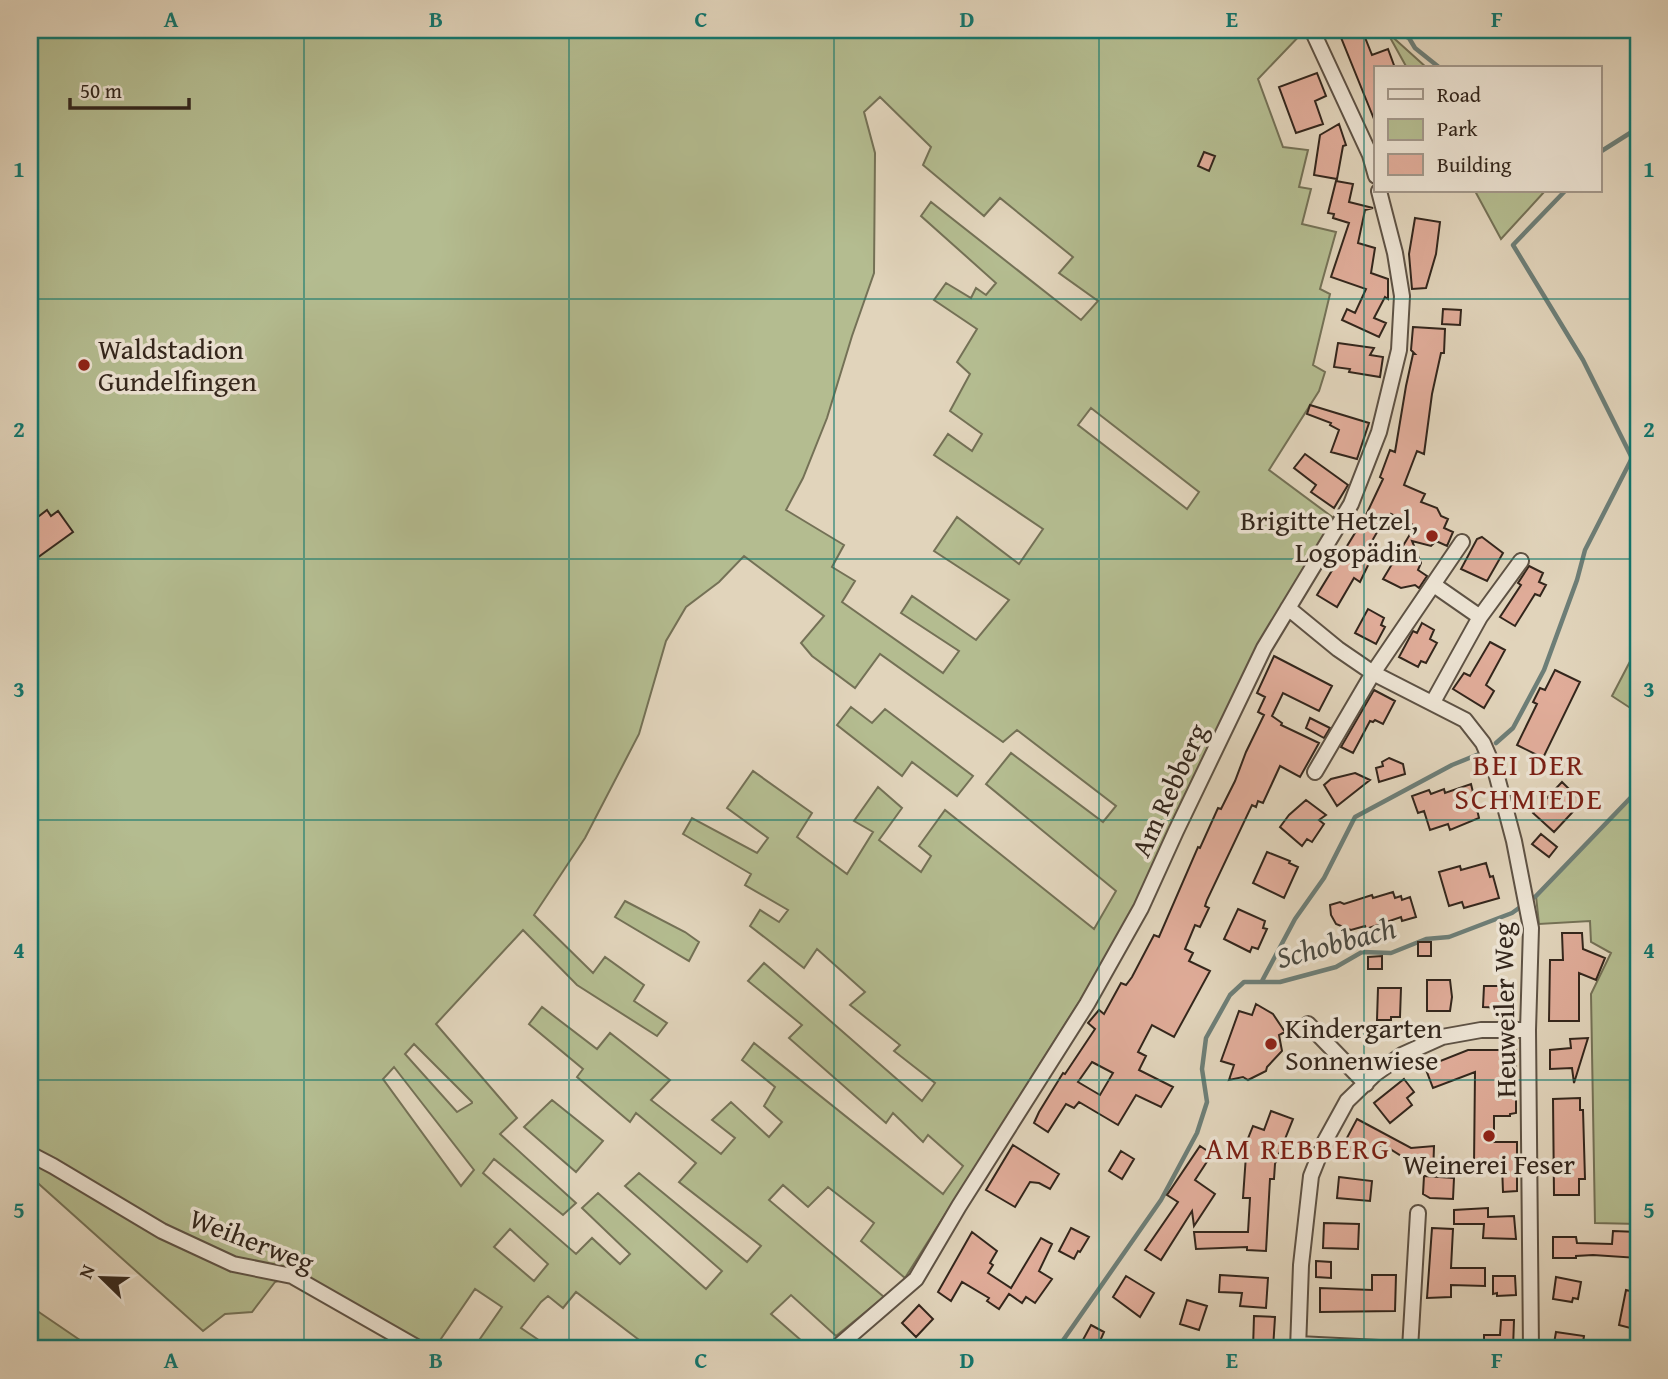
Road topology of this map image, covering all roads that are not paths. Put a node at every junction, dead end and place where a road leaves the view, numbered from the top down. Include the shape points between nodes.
1 (1312, 30) edge
2 (1374, 169) edge
3 (1379, 192) edge
4 (1462, 542) dead end
5 (1521, 561) dead end
6 (1434, 585) junction
7 (1288, 608) junction
8 (1480, 617) junction
9 (1373, 673) junction
10 (1433, 702) junction
11 (1315, 772) dead end
12 (1308, 1024) dead end
13 (1528, 1030) junction
14 (1366, 1083) junction
15 (30, 1154) edge
16 (1419, 1213) dead end
17 (1298, 1346) edge
18 (420, 1349) edge
19 (835, 1349) edge
20 (1400, 1349) edge
21 (1409, 1349) edge
22 (1531, 1349) edge

1 - 2 street
3 - 7 street, Am Rebberg via 1402,296 1399,350 1362,481
4 - 6 street
5 - 8 street
6 - 8 street
6 - 9 street
7 - 9 street, Heuweiler Weg
7 - 19 street, Am Rebberg via 1232,712 1141,908 1087,1004 916,1279
8 - 10 street
9 - 10 street, Heuweiler Weg
9 - 11 street
10 - 13 street, Heuweiler Weg via 1465,720 1483,743 1496,773 1531,928
12 - 14 street
13 - 14 street via 1481,1030 1442,1037 1402,1055
13 - 22 street, Heuweiler Weg
14 - 17 street via 1348,1101 1311,1176
15 - 18 street, Weiherweg via 162,1231 233,1264 292,1276
16 - 21 street
17 - 20 street

